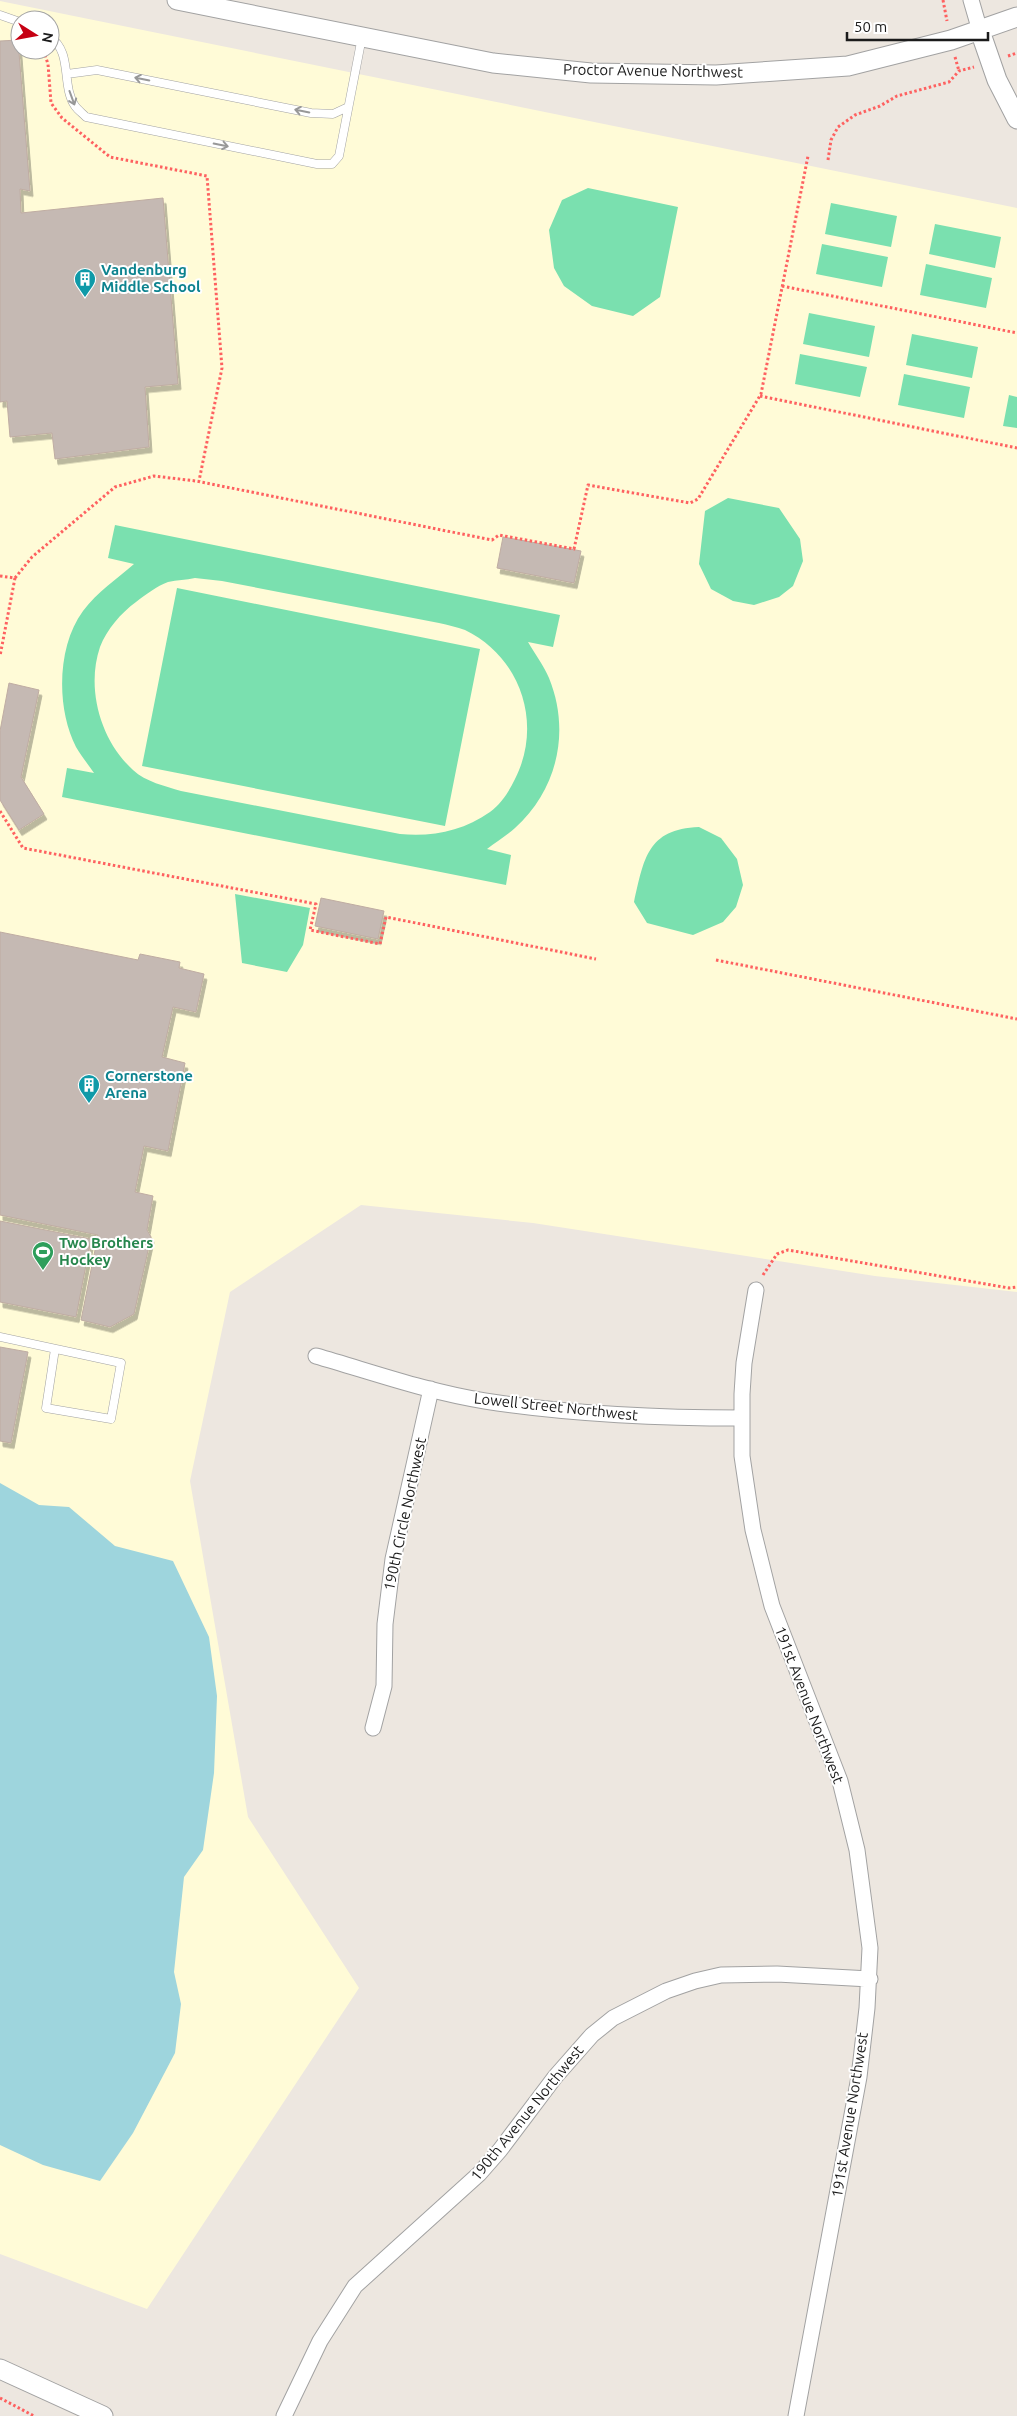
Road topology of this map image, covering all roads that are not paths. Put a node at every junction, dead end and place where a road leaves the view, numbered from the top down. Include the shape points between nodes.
1 (177, 0) edge
2 (971, 0) edge
3 (1017, 17) edge
4 (980, 31) junction
5 (362, 37) junction
6 (60, 52) edge
7 (67, 74) junction
8 (348, 107) junction
9 (1017, 119) edge
10 (756, 1290) road end
11 (0, 1338) edge
12 (55, 1349) junction
13 (316, 1356) dead end
14 (431, 1389) junction
15 (742, 1418) junction
16 (373, 1728) dead end
17 (870, 1979) junction
18 (0, 2369) edge
19 (103, 2416) edge
20 (284, 2416) edge
21 (796, 2416) edge

1 - 5 street, Proctor Avenue Northwest
2 - 4 street
3 - 4 street, Proctor Avenue Northwest
4 - 5 street, Proctor Avenue Northwest via 848,66 716,75 591,73 493,63
4 - 9 street
5 - 8 lane
6 - 7 lane
8 -> 7 lane via 333,114 311,113 97,70
7 -> 8 lane via 74,105 86,117 317,164 332,164 339,156
10 - 15 street, 191st Avenue Northwest via 744,1363
11 - 12 lane
12 - 12 lane via 121,1363 111,1418 46,1408
13 - 14 street, Lowell Street Northwest
14 - 15 street, Lowell Street Northwest via 485,1401 557,1410 683,1418
14 - 16 street, 190th Circle Northwest via 393,1559 385,1624 384,1686
15 - 17 street, 191st Avenue Northwest via 746,1490 761,1568 785,1642 836,1772 857,1850 867,1916
17 - 20 street, 190th Avenue Northwest via 777,1974 721,1975 666,1991 613,2018 592,2035 561,2070 479,2174 355,2286 320,2340
17 - 21 street, 191st Avenue Northwest via 859,2077
18 - 19 street

